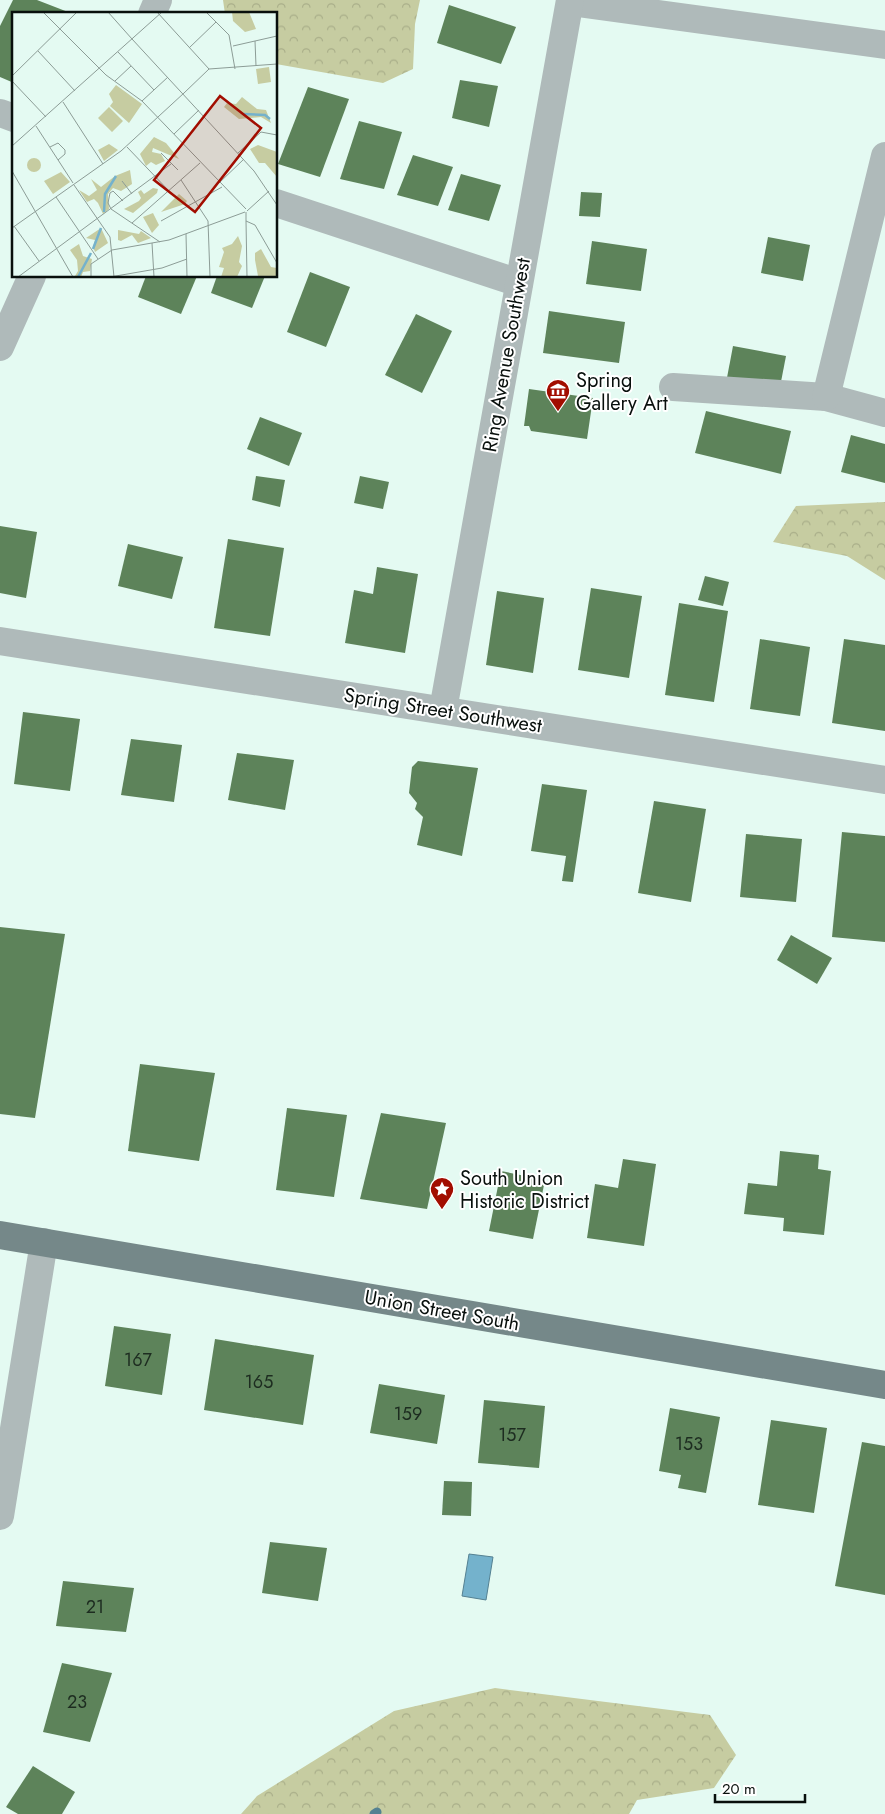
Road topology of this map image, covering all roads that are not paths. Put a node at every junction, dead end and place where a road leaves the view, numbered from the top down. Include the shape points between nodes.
1 (158, 0) edge
2 (570, 1) edge
3 (153, 12) edge
4 (885, 45) edge
5 (885, 156) edge
6 (278, 204) edge
7 (31, 278) edge
8 (519, 283) junction
9 (0, 347) edge
10 (673, 387) dead end
11 (826, 397) junction
12 (885, 413) edge
13 (0, 641) edge
14 (443, 710) junction
15 (885, 780) edge
16 (0, 1235) edge
17 (44, 1242) junction
18 (885, 1385) edge
19 (0, 1516) edge

1 - 3 street
2 - 4 street
2 - 8 street, Ring Avenue Southwest
5 - 11 street
6 - 8 street
7 - 9 street
8 - 14 street, Ring Avenue Southwest
10 - 11 street
11 - 12 street
13 - 14 street, Spring Street Southwest
14 - 15 street, Spring Street Southwest
16 - 17 main road, Union Street South
17 - 18 main road, Union Street South
17 - 19 street

